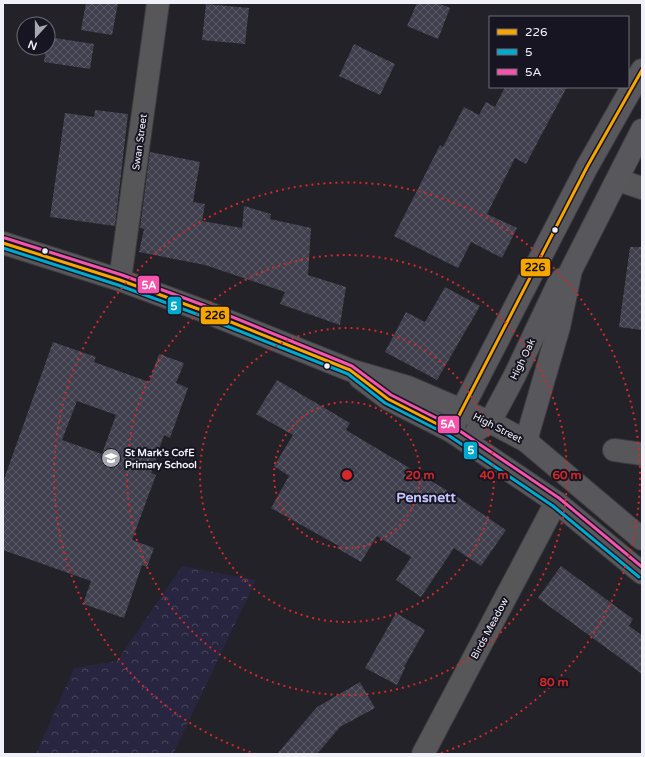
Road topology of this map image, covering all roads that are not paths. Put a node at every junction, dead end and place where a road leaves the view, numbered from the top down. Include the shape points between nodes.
1 (158, 3) edge
2 (642, 70) edge
3 (642, 130) edge
4 (587, 168) junction
5 (618, 180) junction
6 (642, 188) edge
7 (3, 243) edge
8 (571, 270) junction
9 (120, 280) junction
10 (350, 370) junction
11 (462, 410) junction
12 (490, 422) junction
13 (457, 435) junction
14 (526, 441) junction
15 (614, 450) dead end
16 (642, 454) edge
17 (556, 502) junction
18 (642, 539) edge
19 (642, 572) edge
20 (423, 754) edge

1 - 9 street, Swan Street
2 - 4 main road
3 - 5 main road, High Oak
4 - 5 main road
4 - 11 main road
5 - 6 street
5 - 8 main road, High Oak
7 - 9 main road, High Street
8 - 12 main road, High Oak via 558,284
8 - 14 main road, High Oak via 559,327
9 - 10 main road, High Street
10 - 11 main road, High Street via 408,387
10 - 13 main road, High Street via 388,399
11 - 12 main road, High Street
11 - 13 main road
12 - 13 main road, High Oak
12 - 14 main road, High Street
13 - 17 main road, High Street
14 - 18 main road, High Street
15 - 16 street
17 - 19 main road, High Street
17 - 20 street, Birds Meadow

